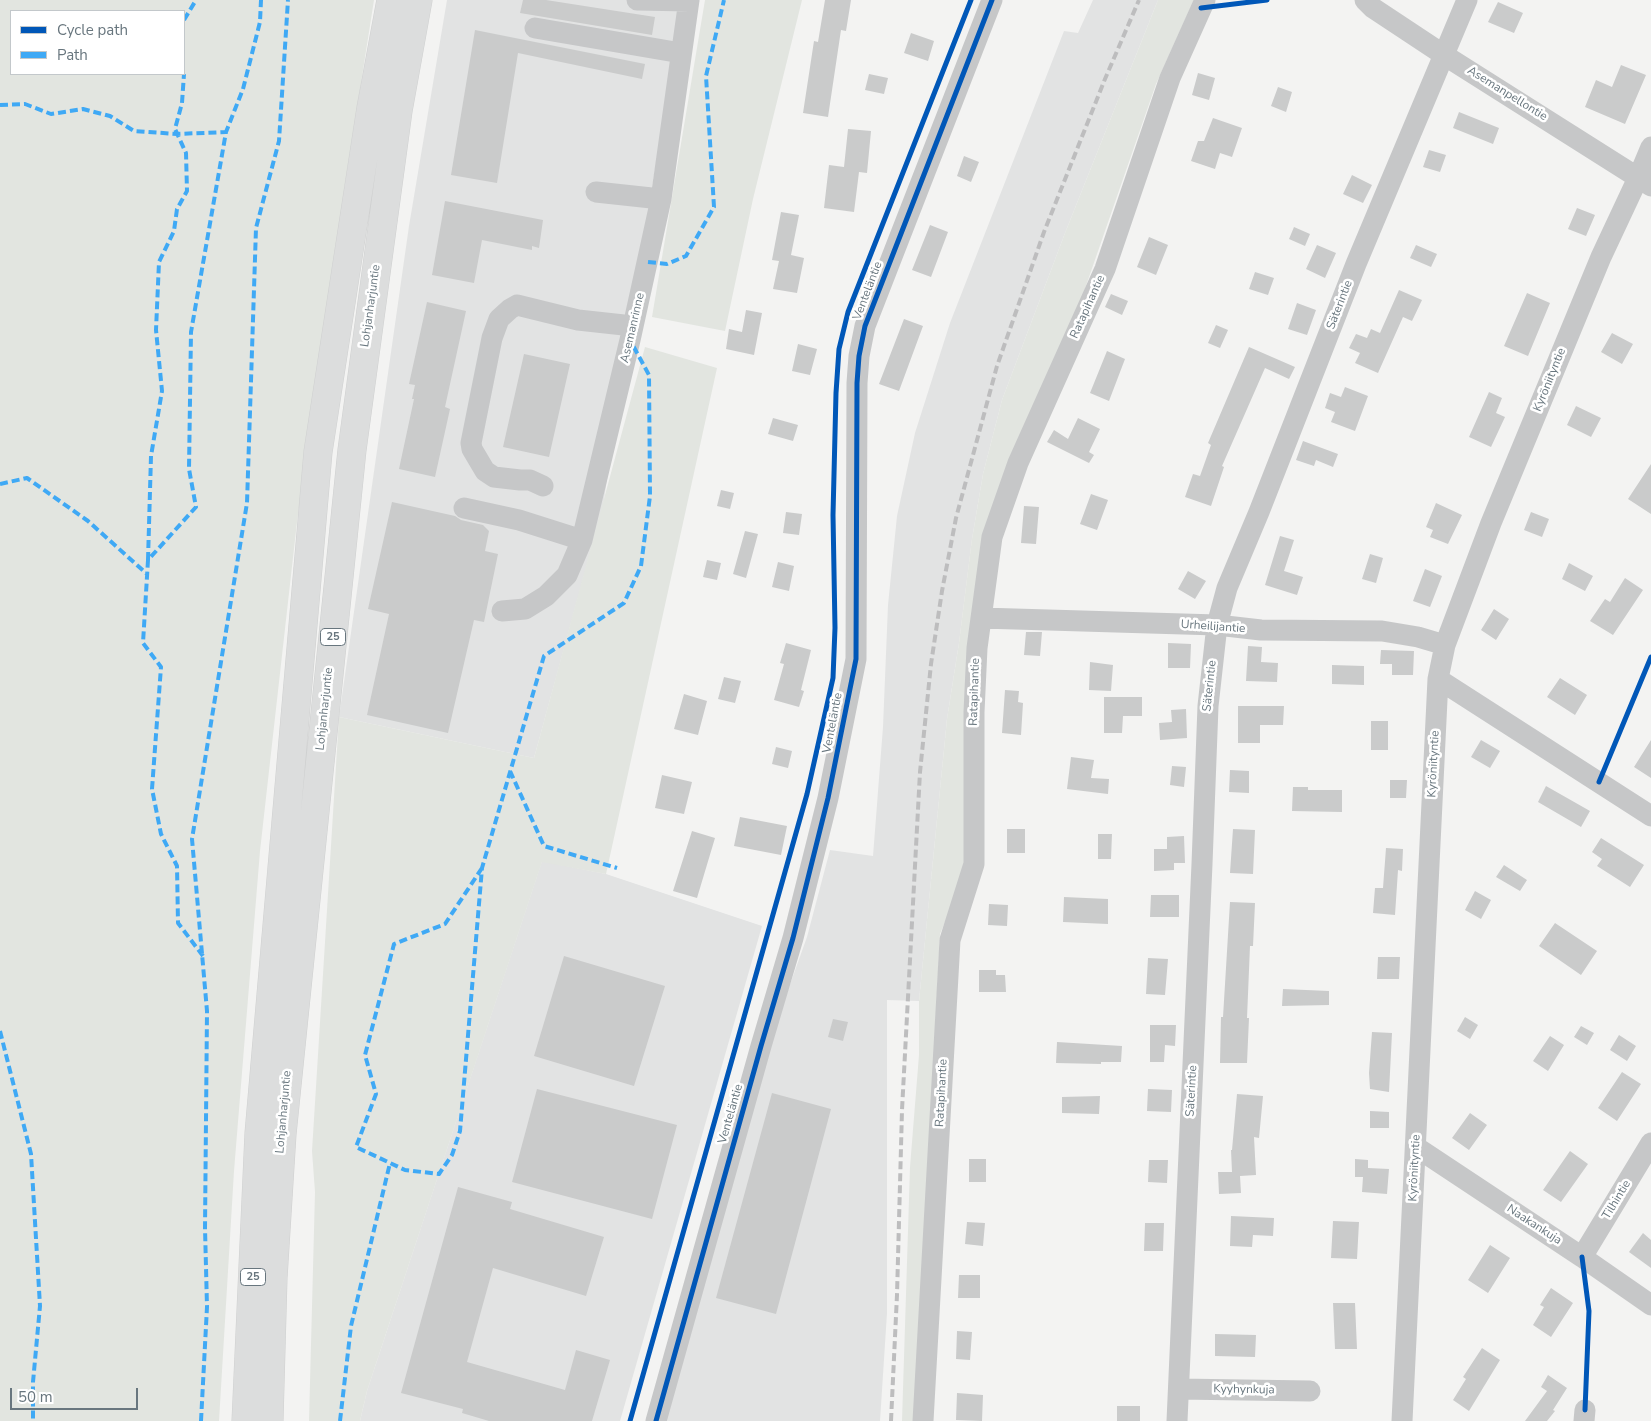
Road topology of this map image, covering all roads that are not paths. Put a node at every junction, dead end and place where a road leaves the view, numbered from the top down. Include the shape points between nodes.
1 (391, 0) edge
2 (418, 0) edge
3 (637, 0) edge
4 (992, 0) edge
5 (1205, 0) edge
6 (1365, 0) edge
7 (1467, 0) edge
8 (689, 1) edge
9 (535, 28) dead end
10 (681, 53) junction
11 (1444, 55) junction
12 (1651, 147) edge
13 (1645, 182) edge
14 (596, 192) dead end
15 (661, 199) junction
16 (633, 326) junction
17 (543, 486) dead end
18 (464, 508) dead end
19 (582, 540) junction
20 (502, 611) dead end
21 (981, 618) junction
22 (1217, 626) junction
23 (1444, 645) junction
24 (1438, 679) junction
25 (1651, 816) edge
26 (1651, 1143) edge
27 (1416, 1147) junction
28 (1582, 1257) junction
29 (1651, 1305) edge
30 (1179, 1389) junction
31 (1310, 1391) dead end
32 (246, 1421) edge
33 (269, 1421) edge
34 (656, 1421) edge
35 (923, 1421) edge
36 (1178, 1421) edge
37 (1402, 1421) edge

1 - 32 highway, Lohjanharjuntie / 25 via 371,108 318,452 259,1133
2 - 33 highway, Lohjanharjuntie / 25 via 398,111 349,480 282,1134
3 - 8 street
4 - 34 street, Venteläntie via 864,326 857,383 856,659 830,790 793,938
5 - 21 street, Ratapihantie via 1170,78 1105,269 1018,462 992,537
6 - 11 street, Asemanpellontie
7 - 11 street, Säterintie
8 - 10 street, Asemanrinne
9 - 10 street
10 - 15 street, Asemanrinne
11 - 13 street, Asemanpellontie
11 - 22 street, Säterintie via 1356,264 1227,588
12 - 13 street, Kyröniityntie
13 - 23 street, Kyröniityntie via 1601,257
14 - 15 street
15 - 16 street, Asemanrinne
16 - 17 street via 578,320 517,306 499,320 492,338 472,449 485,471 494,477 530,480
16 - 19 street, Asemanrinne
18 - 19 street via 519,520
19 - 20 street, Asemanrinne via 567,575 546,596 525,608
21 - 22 street, Urheilijantie
21 - 35 street, Ratapihantie via 976,648 974,712 974,864 950,940
22 - 23 street, Urheilijantie via 1382,632
22 - 30 street, Säterintie via 1208,706
23 - 24 street, Kyröniityntie
24 - 25 street
24 - 27 street, Kyröniityntie
26 - 28 street, Tilhintie
27 - 28 street, Naakankuja
27 - 37 street, Kyröniityntie
28 - 29 street, Naakankuja
30 - 31 street, Kyyhynkuja
30 - 36 street, Säterintie

